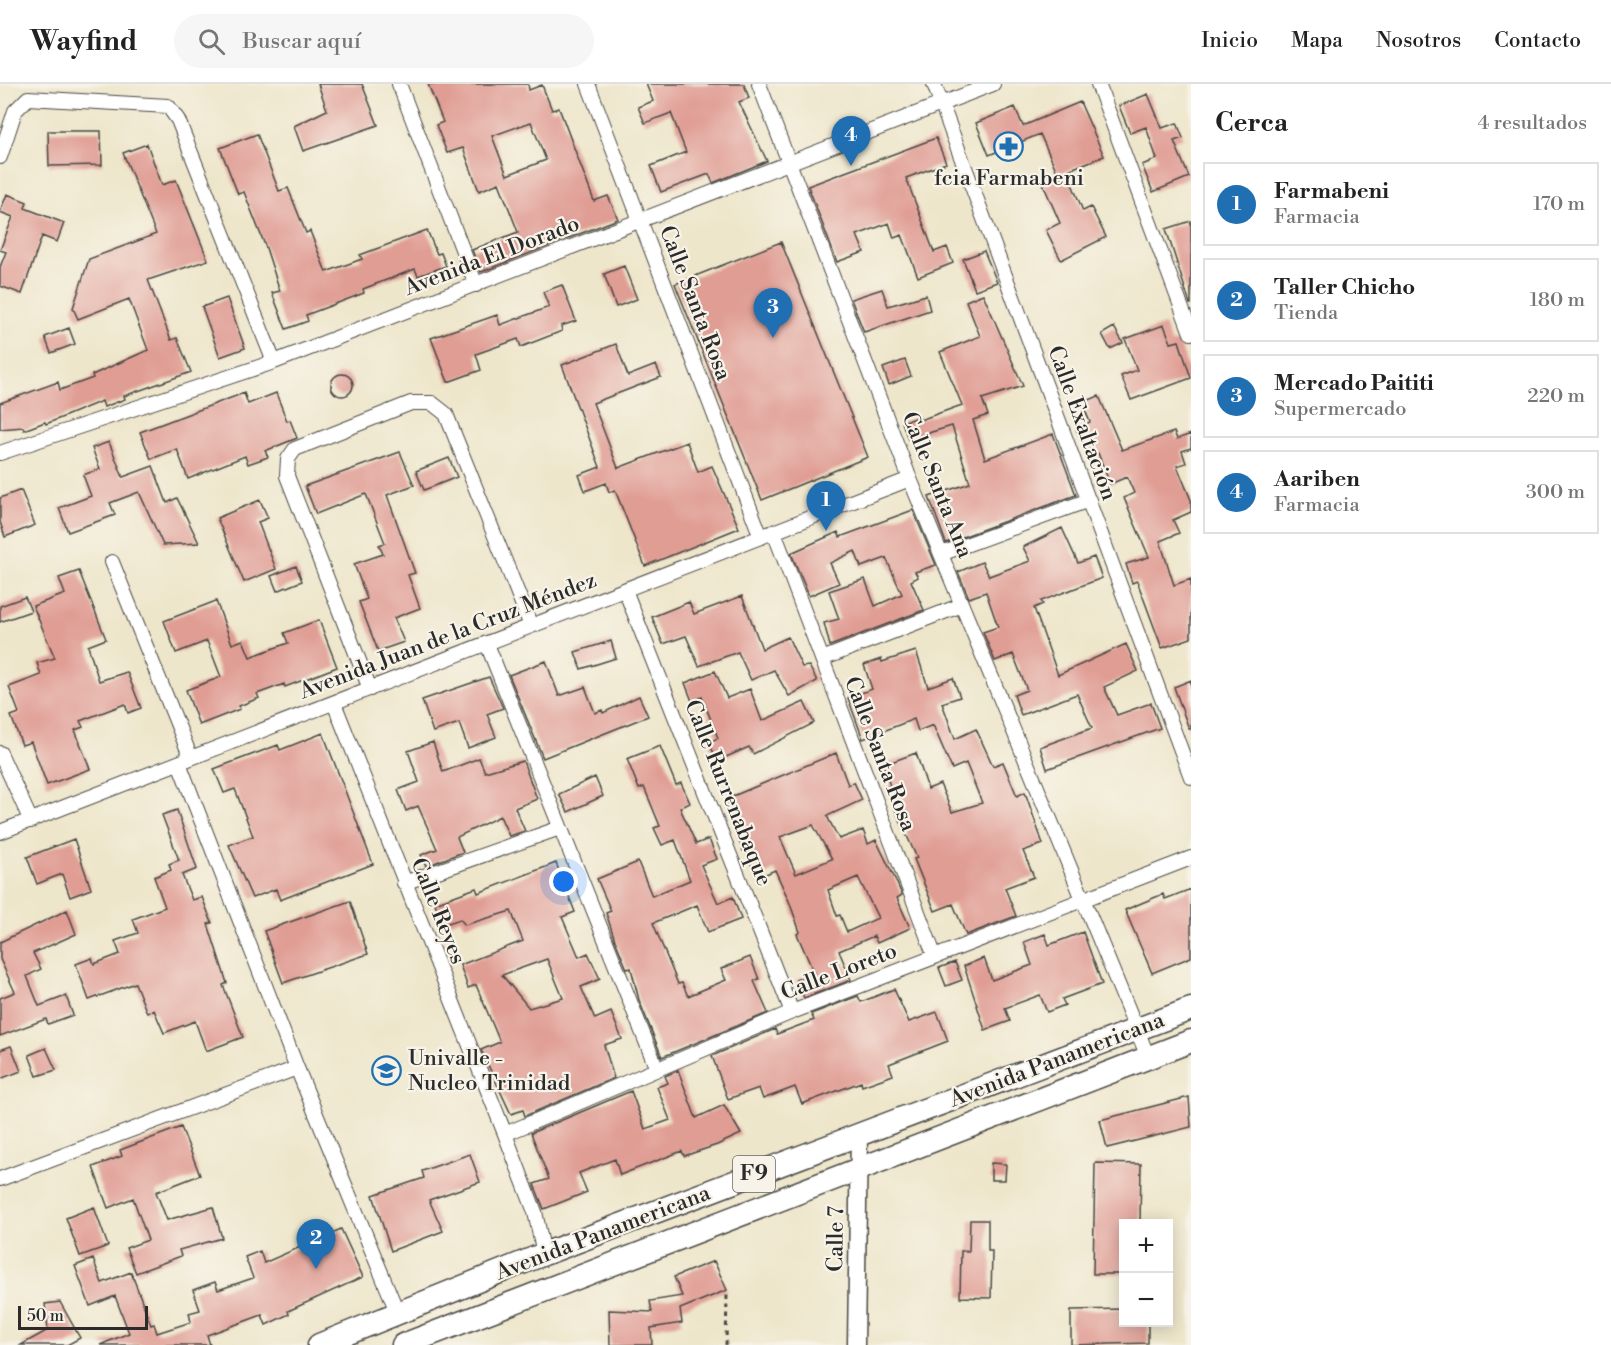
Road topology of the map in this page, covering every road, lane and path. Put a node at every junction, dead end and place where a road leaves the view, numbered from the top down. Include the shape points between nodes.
1 (399, 84) edge
2 (588, 84) edge
3 (759, 84) edge
4 (934, 84) edge
5 (993, 84) edge
6 (1098, 84) edge
7 (942, 104) junction
8 (0, 157) edge
9 (790, 164) junction
10 (642, 222) junction
11 (476, 285) junction
12 (1185, 299) edge
13 (1191, 333) edge
14 (274, 362) junction
15 (0, 453) edge
16 (910, 479) junction
17 (1089, 500) junction
18 (768, 535) junction
19 (941, 554) junction
20 (112, 562) dead end
21 (625, 590) junction
22 (962, 605) junction
23 (531, 626) junction
24 (486, 644) junction
25 (822, 659) junction
26 (370, 689) junction
27 (334, 703) junction
28 (0, 753) edge
29 (185, 761) junction
30 (1191, 777) edge
31 (30, 820) junction
32 (560, 828) junction
33 (0, 832) edge
34 (1191, 858) edge
35 (404, 883) junction
36 (1082, 899) junction
37 (935, 957) junction
38 (1191, 1009) edge
39 (792, 1012) junction
40 (1137, 1031) junction
41 (1191, 1041) edge
42 (1148, 1057) junction
43 (297, 1068) junction
44 (657, 1070) junction
45 (505, 1134) junction
46 (859, 1134) junction
47 (860, 1169) junction
48 (0, 1179) edge
49 (544, 1254) junction
50 (727, 1294) dead end
51 (398, 1314) junction
52 (318, 1345) edge
53 (403, 1345) edge
54 (726, 1345) edge
55 (856, 1345) edge

1 - 11 street
2 - 10 street, Calle Santa Rosa
3 - 9 street, Calle Santa Ana
4 - 7 street, Calle Exaltación
5 - 7 street, Avenida El Dorado
6 - 12 street
7 - 9 street, Avenida El Dorado
7 - 17 street, Calle Exaltación
8 - 14 street via 15,111 28,98 168,106 178,120
9 - 10 street, Avenida El Dorado
9 - 16 street, Calle Santa Ana
10 - 11 street, Avenida El Dorado
10 - 18 street, Calle Santa Rosa
11 - 14 street, Avenida El Dorado
12 - 13 street
14 - 15 street, Avenida El Dorado
16 - 18 street, Avenida Juan de la Cruz Méndez
16 - 19 street, Calle Santa Ana
17 - 19 street
17 - 30 street, Calle Exaltación
18 - 21 street, Avenida Juan de la Cruz Méndez
18 - 25 street, Calle Santa Rosa
19 - 22 street, Calle Santa Ana
20 - 29 street
21 - 23 street, Avenida Juan de la Cruz Méndez
21 - 39 street, Calle Rurrenabaque
22 - 25 street
22 - 36 street, Calle Santa Ana
23 - 24 street, Avenida Juan de la Cruz Méndez
23 - 26 street via 446,414 432,403 411,403 295,450 288,459 287,476
24 - 26 street, Avenida Juan de la Cruz Méndez
24 - 32 street
25 - 37 street, Calle Santa Rosa
26 - 27 street, Avenida Juan de la Cruz Méndez
27 - 29 street, Avenida Juan de la Cruz Méndez
27 - 35 street, Calle Reyes
28 - 31 street
29 - 31 street, Avenida Juan de la Cruz Méndez
29 - 43 street
31 - 33 street, Avenida Juan de la Cruz Méndez
32 - 35 street
32 - 44 street
34 - 36 street, Calle Loreto
35 - 45 street, Calle Reyes
36 - 37 street, Calle Loreto
36 - 40 street, Calle Santa Ana
37 - 39 street, Calle Loreto
38 - 40 highway, Avenida Panamericana / F9
39 - 44 street, Calle Loreto
40 - 42 street, Calle Santa Ana
40 - 46 highway, Avenida Panamericana / F9
41 - 42 highway, Avenida Panamericana / F9
42 - 47 highway, Avenida Panamericana / F9
43 - 48 street
43 - 51 street
44 - 45 street, Calle Loreto
45 - 49 street, Calle Reyes via 535,1212
46 - 47 street, Calle 7
46 - 49 highway, Avenida Panamericana / F9
47 - 53 highway, Avenida Panamericana / F9
47 - 55 street, Calle 7
49 - 51 highway, Avenida Panamericana / F9
50 - 54 path
51 - 52 highway, Avenida Panamericana / F9

